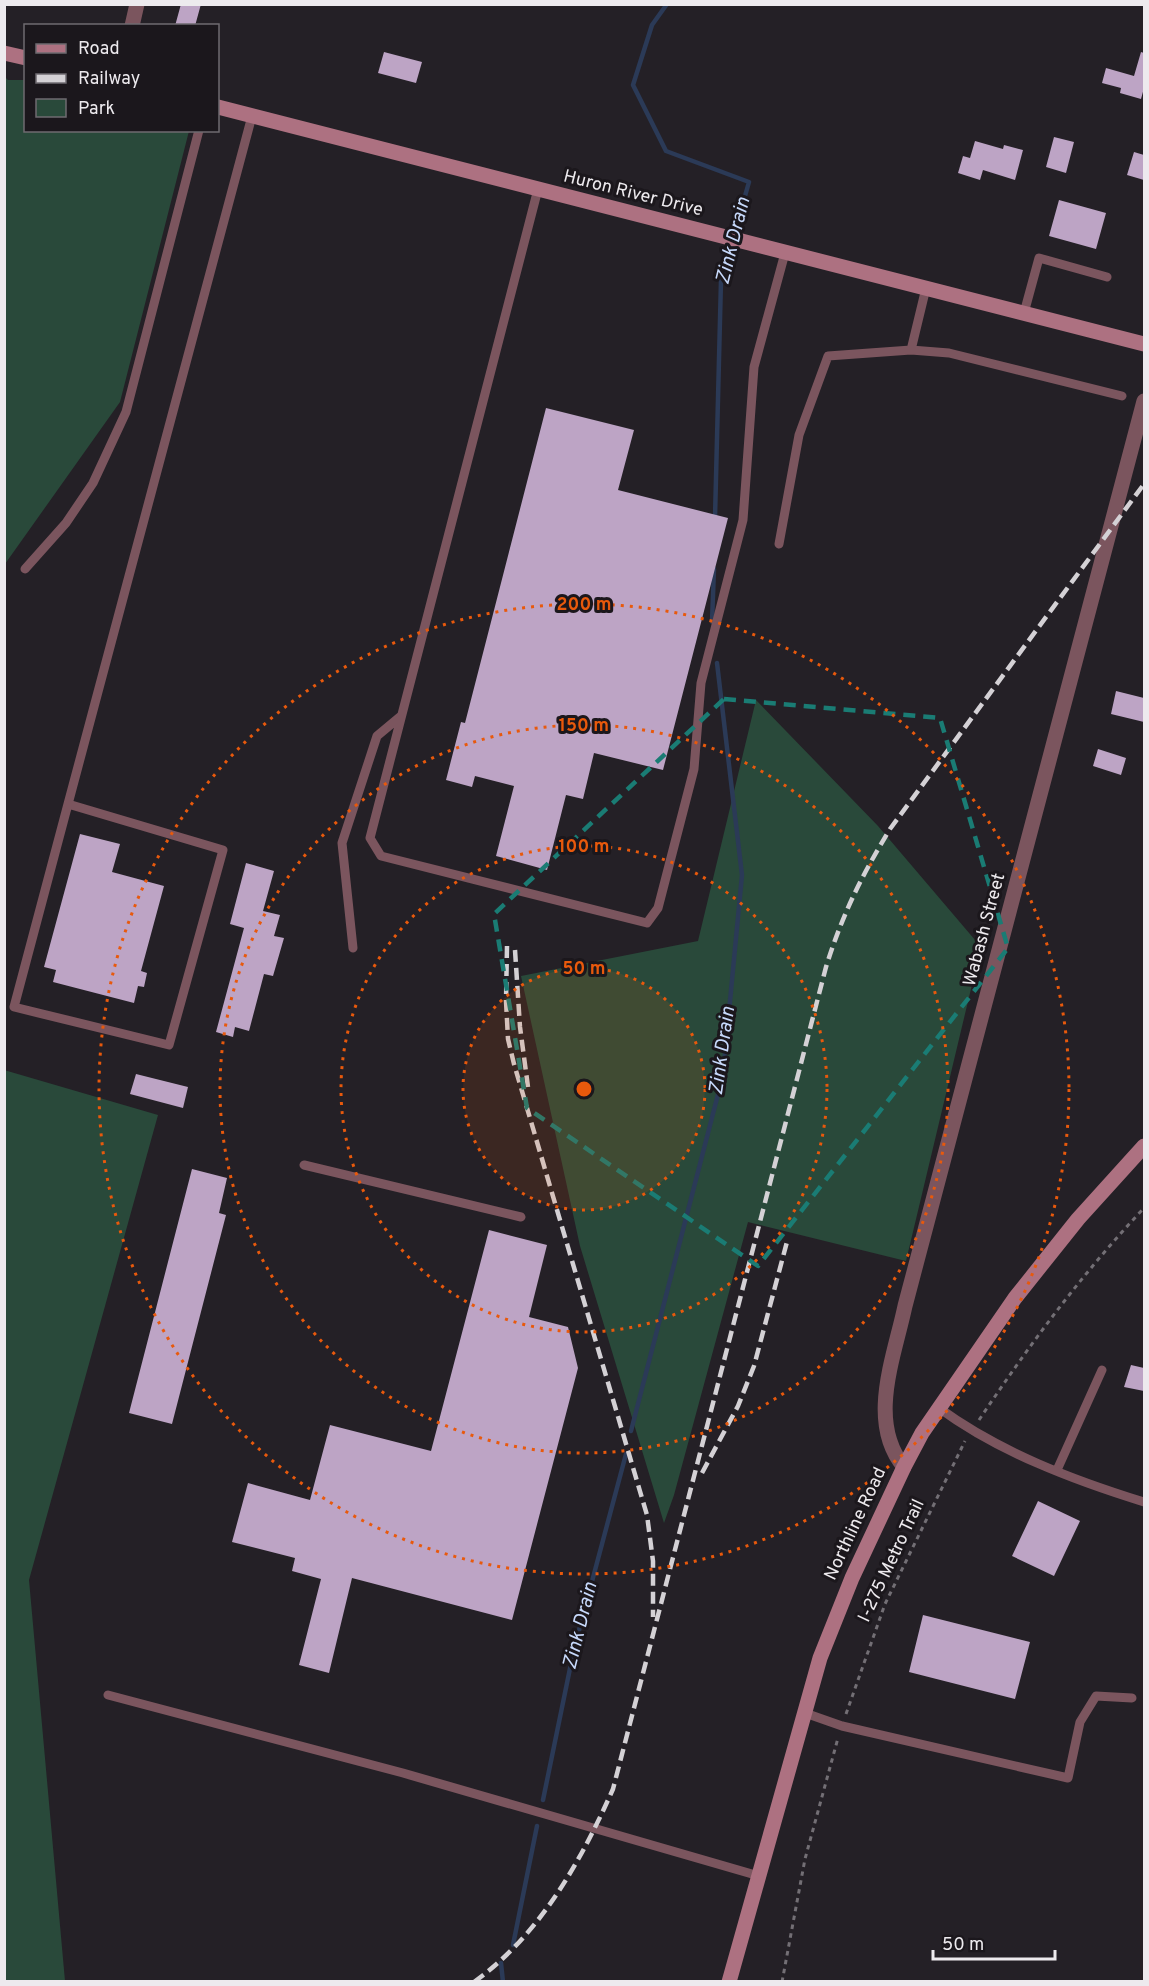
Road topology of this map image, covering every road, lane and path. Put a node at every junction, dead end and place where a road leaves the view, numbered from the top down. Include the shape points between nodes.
1 (137, 4) edge
2 (132, 24) edge
3 (4, 53) edge
4 (24, 58) edge
5 (219, 107) edge
6 (252, 116) junction
7 (199, 132) edge
8 (538, 189) junction
9 (785, 253) junction
10 (1107, 277) dead end
11 (926, 288) junction
12 (1024, 313) junction
13 (1144, 344) edge
14 (910, 350) junction
15 (1122, 396) dead end
16 (1144, 401) edge
17 (778, 544) dead end
18 (25, 569) dead end
19 (402, 716) junction
20 (68, 804) junction
21 (353, 948) dead end
22 (1144, 1146) edge
23 (304, 1165) dead end
24 (1144, 1208) edge
25 (521, 1217) dead end
26 (1102, 1370) dead end
27 (939, 1408) junction
28 (971, 1432) junction
29 (904, 1467) junction
30 (1057, 1470) junction
31 (1144, 1502) edge
32 (108, 1695) dead end
33 (1132, 1698) dead end
34 (805, 1713) junction
35 (842, 1726) junction
36 (759, 1876) junction
37 (729, 1982) edge
38 (782, 1982) edge

1 - 2 street
3 - 4 street
5 - 6 street, Huron River Drive
6 - 8 street, Huron River Drive
6 - 20 lane
7 - 18 lane via 126,412 93,483 66,522
8 - 9 street, Huron River Drive
8 - 19 lane
9 - 11 street, Huron River Drive
9 - 19 lane via 754,367 743,520 701,683 694,769 657,908 647,923 381,856 370,838
10 - 12 lane via 1040,258
11 - 12 street, Huron River Drive
11 - 14 lane
12 - 13 street, Huron River Drive
14 - 15 lane via 950,353
14 - 17 lane via 828,356 799,435
16 - 29 street, Wabash Street via 905,1306 884,1402 886,1432 893,1454
19 - 21 lane via 377,736 342,843
20 - 20 lane via 223,850 169,1046 14,1007
22 - 27 street, Northline Road via 1046,1258
23 - 25 lane
24 - 28 path, I-275 Metro Trail via 1040,1330
26 - 30 lane
27 - 28 lane
27 - 29 street, Northline Road
28 - 30 lane
28 - 35 path, I-275 Metro Trail via 885,1604
29 - 34 street, Northline Road via 852,1578 820,1658
30 - 31 lane via 1091,1486
32 - 36 lane via 403,1773
33 - 35 lane via 1096,1696 1080,1722 1068,1778
34 - 35 lane
34 - 36 street, Northline Road
35 - 38 path, I-275 Metro Trail via 805,1859
36 - 37 street, Northline Road

